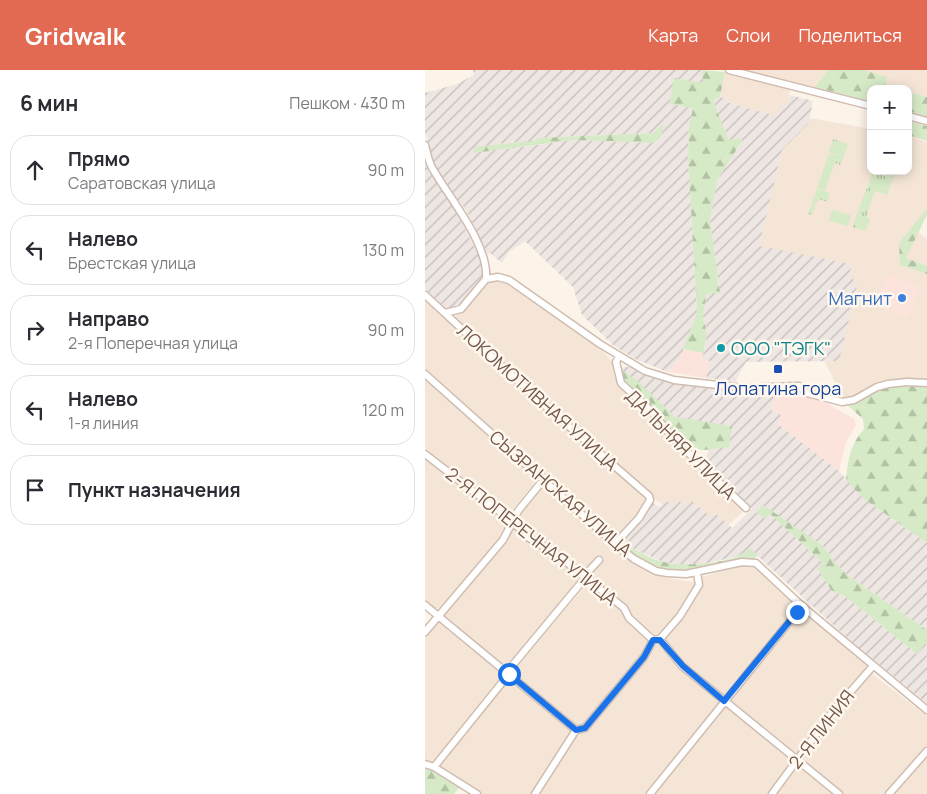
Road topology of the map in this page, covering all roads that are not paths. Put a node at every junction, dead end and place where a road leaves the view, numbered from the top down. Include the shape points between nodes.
1 (730, 70) edge
2 (867, 105) edge
3 (912, 117) edge
4 (927, 121) edge
5 (425, 145) edge
6 (486, 279) junction
7 (425, 295) edge
8 (445, 313) junction
9 (619, 356) junction
10 (425, 374) edge
11 (927, 383) edge
12 (425, 454) edge
13 (544, 479) junction
14 (746, 508) dead end
15 (513, 522) junction
16 (615, 544) junction
17 (599, 560) dead end
18 (697, 572) junction
19 (584, 577) junction
20 (425, 605) edge
21 (802, 606) junction
22 (439, 615) junction
23 (425, 632) edge
24 (656, 640) junction
25 (873, 666) junction
26 (508, 673) junction
27 (724, 701) junction
28 (927, 710) edge
29 (576, 730) junction
30 (927, 751) edge
31 (798, 759) junction
32 (425, 764) edge
33 (434, 767) junction
34 (477, 794) edge
35 (535, 794) edge
36 (650, 794) edge
37 (771, 794) edge
38 (839, 794) edge
39 (889, 794) edge

1 - 2 street
3 - 4 street
5 - 6 street via 433,169 461,210 487,264
6 - 8 street via 461,309
6 - 9 street via 498,277 509,280
7 - 8 street, ЛОКОМОТИВНАЯ УЛИЦА
8 - 16 street, ЛОКОМОТИВНАЯ УЛИЦА via 649,496 651,500 639,518
9 - 11 street via 645,371 674,380 744,388 799,386 807,393 842,402 854,400 888,384
9 - 14 street, ДАЛЬНЯЯ УЛИЦА via 616,362 621,383
10 - 13 street, СЫЗРАНСКАЯ УЛИЦА
12 - 15 street, 2-Я ПОПЕРЕЧНАЯ УЛИЦА
13 - 15 street
13 - 16 street, СЫЗРАНСКАЯ УЛИЦА
15 - 19 street, 2-Я ПОПЕРЕЧНАЯ УЛИЦА via 534,542 555,553
15 - 22 street via 503,540
16 - 18 street, СЫЗРАНСКАЯ УЛИЦА via 656,571 676,574
17 - 19 street
18 - 21 street, СЫЗРАНСКАЯ УЛИЦА via 742,562 755,563
18 - 24 street via 699,585 680,616
19 - 24 street, 2-Я ПОПЕРЕЧНАЯ УЛИЦА via 624,608 629,618
19 - 26 street
20 - 22 street
21 - 25 street, СЫЗРАНСКАЯ УЛИЦА
21 - 27 street
22 - 23 street
22 - 26 street
24 - 27 street, 2-Я ПОПЕРЕЧНАЯ УЛИЦА
24 - 29 street via 585,728
25 - 28 street, СЫЗРАНСКАЯ УЛИЦА
25 - 31 street, 2-Я ЛИНИЯ
26 - 29 street
26 - 33 street
27 - 31 street, 2-Я ПОПЕРЕЧНАЯ УЛИЦА
27 - 36 street
29 - 35 street
30 - 39 street
31 - 37 street, 2-Я ЛИНИЯ
31 - 38 street, 2-Я ПОПЕРЕЧНАЯ УЛИЦА
32 - 33 street
33 - 34 street

